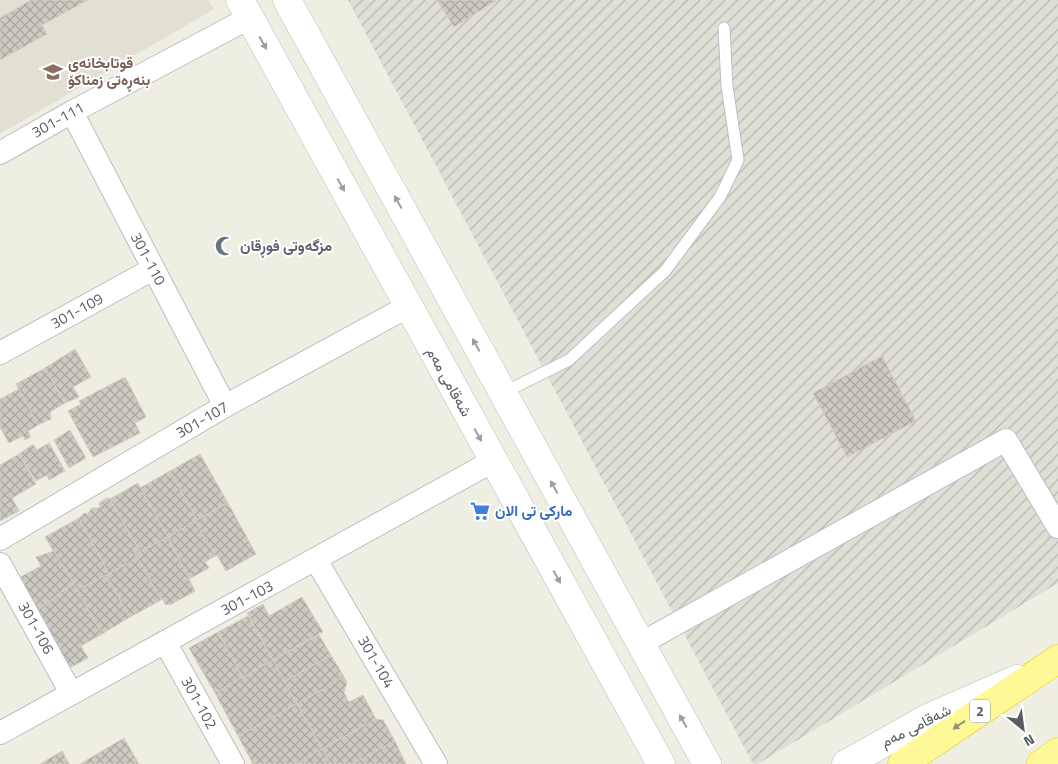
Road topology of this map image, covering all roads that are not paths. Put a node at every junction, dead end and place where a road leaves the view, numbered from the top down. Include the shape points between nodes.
1 (288, 0) edge
2 (244, 9) edge
3 (724, 28) dead end
4 (72, 112) junction
5 (0, 153) edge
6 (153, 269) junction
7 (407, 307) junction
8 (0, 352) edge
9 (503, 393) junction
10 (225, 406) junction
11 (493, 461) junction
12 (1058, 527) edge
13 (0, 539) edge
14 (316, 560) junction
15 (0, 564) edge
16 (165, 642) junction
17 (640, 644) junction
18 (1051, 664) edge
19 (72, 693) junction
20 (0, 733) edge
21 (1058, 752) edge
22 (233, 764) edge
23 (436, 764) edge
24 (661, 764) edge
25 (707, 764) edge
26 (846, 764) edge
27 (902, 764) edge
28 (1041, 764) edge

9 -> 1 street
2 - 4 street, 301-111
2 -> 7 street, شەقامی مەم
3 - 9 lane via 727,86 738,160 720,197 665,270 569,360
4 - 5 street, 301-111
4 - 6 street, 301-110
6 - 8 street, 301-109
6 - 10 street, 301-110
7 - 10 street, 301-107
7 -> 11 street, شەقامی مەم
17 -> 9 street
10 - 13 street, 301-107
11 - 14 street, 301-103
11 -> 24 street, شەقامی مەم
12 - 17 street via 1006,440
14 - 16 street, 301-103
14 - 23 street, 301-104
15 - 19 street, 301-106
16 - 19 street, 301-103
16 - 22 street, 301-102
25 -> 17 street
18 - 26 street, شەقامی مەم via 930,718
18 -> 27 highway, 2
19 - 20 street, 301-103
21 - 28 highway

